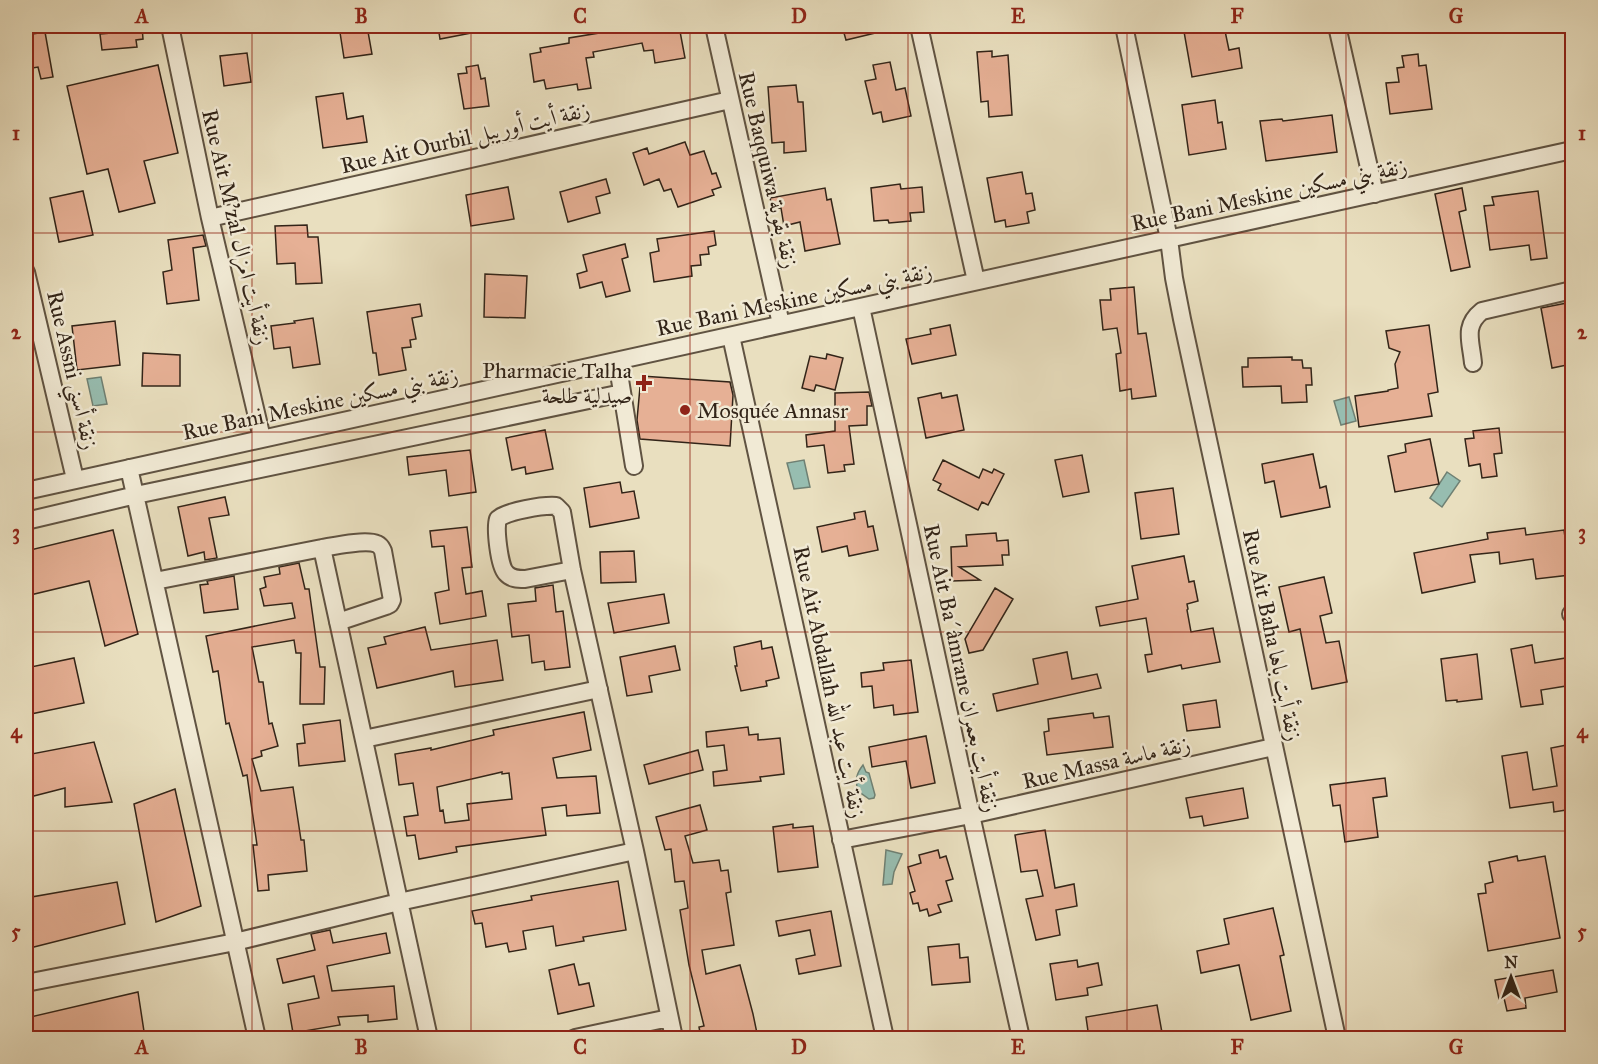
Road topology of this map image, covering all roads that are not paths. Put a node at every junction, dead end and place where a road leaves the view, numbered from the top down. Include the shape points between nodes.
1 (170, 26) edge
2 (714, 26) edge
3 (919, 26) edge
4 (1124, 26) edge
5 (1337, 26) edge
6 (730, 100) junction
7 (1572, 150) edge
8 (1375, 194) junction
9 (210, 218) junction
10 (1169, 239) junction
11 (26, 272) edge
12 (976, 281) junction
13 (1572, 290) edge
14 (861, 307) junction
15 (781, 324) junction
16 (731, 336) junction
17 (617, 361) junction
18 (1473, 363) dead end
19 (622, 393) junction
20 (262, 438) junction
21 (634, 466) dead end
22 (129, 468) junction
23 (75, 479) junction
24 (26, 491) edge
25 (135, 495) junction
26 (26, 521) edge
27 (322, 548) junction
28 (572, 570) junction
29 (155, 581) junction
30 (338, 622) junction
31 (599, 689) junction
32 (364, 739) junction
33 (1273, 747) junction
34 (971, 816) junction
35 (842, 840) junction
36 (635, 851) junction
37 (399, 902) junction
38 (235, 942) junction
39 (26, 983) edge
40 (669, 1018) junction
41 (257, 1038) edge
42 (429, 1038) edge
43 (575, 1038) edge
44 (674, 1038) edge
45 (885, 1038) edge
46 (1021, 1038) edge
47 (1337, 1038) edge

1 - 9 street, Rue Ait M'zal زنقة أيت امزال
2 - 6 street, Rue Baqquiwa زنقة بقوية
3 - 12 street
4 - 10 street
5 - 8 street
6 - 9 street, Rue Ait Ourbil زنقة أيت أوريبل
6 - 15 street, Rue Baqquiwa زنقة بقوية
7 - 8 street, Rue Bani Meskine زنقة بني مسكين
8 - 10 street, Rue Bani Meskine زنقة بني مسكين
9 - 20 street, Rue Ait M'zal زنقة أيت امزال
10 - 12 street, Rue Bani Meskine زنقة بني مسكين
10 - 33 street, Rue Ait Baha زنقة أيت باها via 1180,308
11 - 23 street, Rue Assni زنقة أسني
12 - 14 street, Rue Bani Meskine زنقة بني مسكين
13 - 18 street via 1482,311 1469,328
14 - 15 street, Rue Bani Meskine زنقة بني مسكين
14 - 34 street, Rue Ait Ba´âmrane زنقة أيت بعمران
15 - 16 street, Rue Bani Meskine زنقة بني مسكين
16 - 17 street, Rue Bani Meskine زنقة بني مسكين
16 - 35 street, Rue Ait Abdallah زنقة أيت عبد الله
17 - 19 street
17 - 20 street, Rue Bani Meskine زنقة بني مسكين
19 - 21 street
19 - 25 street
20 - 22 street, Rue Bani Meskine زنقة بني مسكين
22 - 23 street, Rue Bani Meskine زنقة بني مسكين
22 - 25 street
23 - 24 street, Rue Bani Meskine زنقة بني مسكين
25 - 26 street
25 - 29 street
27 - 29 street
27 - 30 street
27 - 30 street via 368,542 383,551 392,595 390,604
28 - 28 street via 559,508 547,506 505,514 498,519 502,567 508,575 525,579
28 - 31 street
29 - 38 street
30 - 32 street
31 - 32 street
31 - 36 street
32 - 37 street
33 - 34 street, Rue Massa زنقة ماسة
33 - 47 street, Rue Ait Baha زنقة أيت باها
34 - 35 street, Rue Massa زنقة ماسة
34 - 46 street, Rue Ait Ba´âmrane زنقة أيت بعمران
35 - 45 street, Rue Ait Abdallah زنقة أيت عبد الله
36 - 37 street
36 - 40 street
37 - 38 street
37 - 42 street
38 - 39 street
38 - 41 street
40 - 43 street
40 - 44 street

